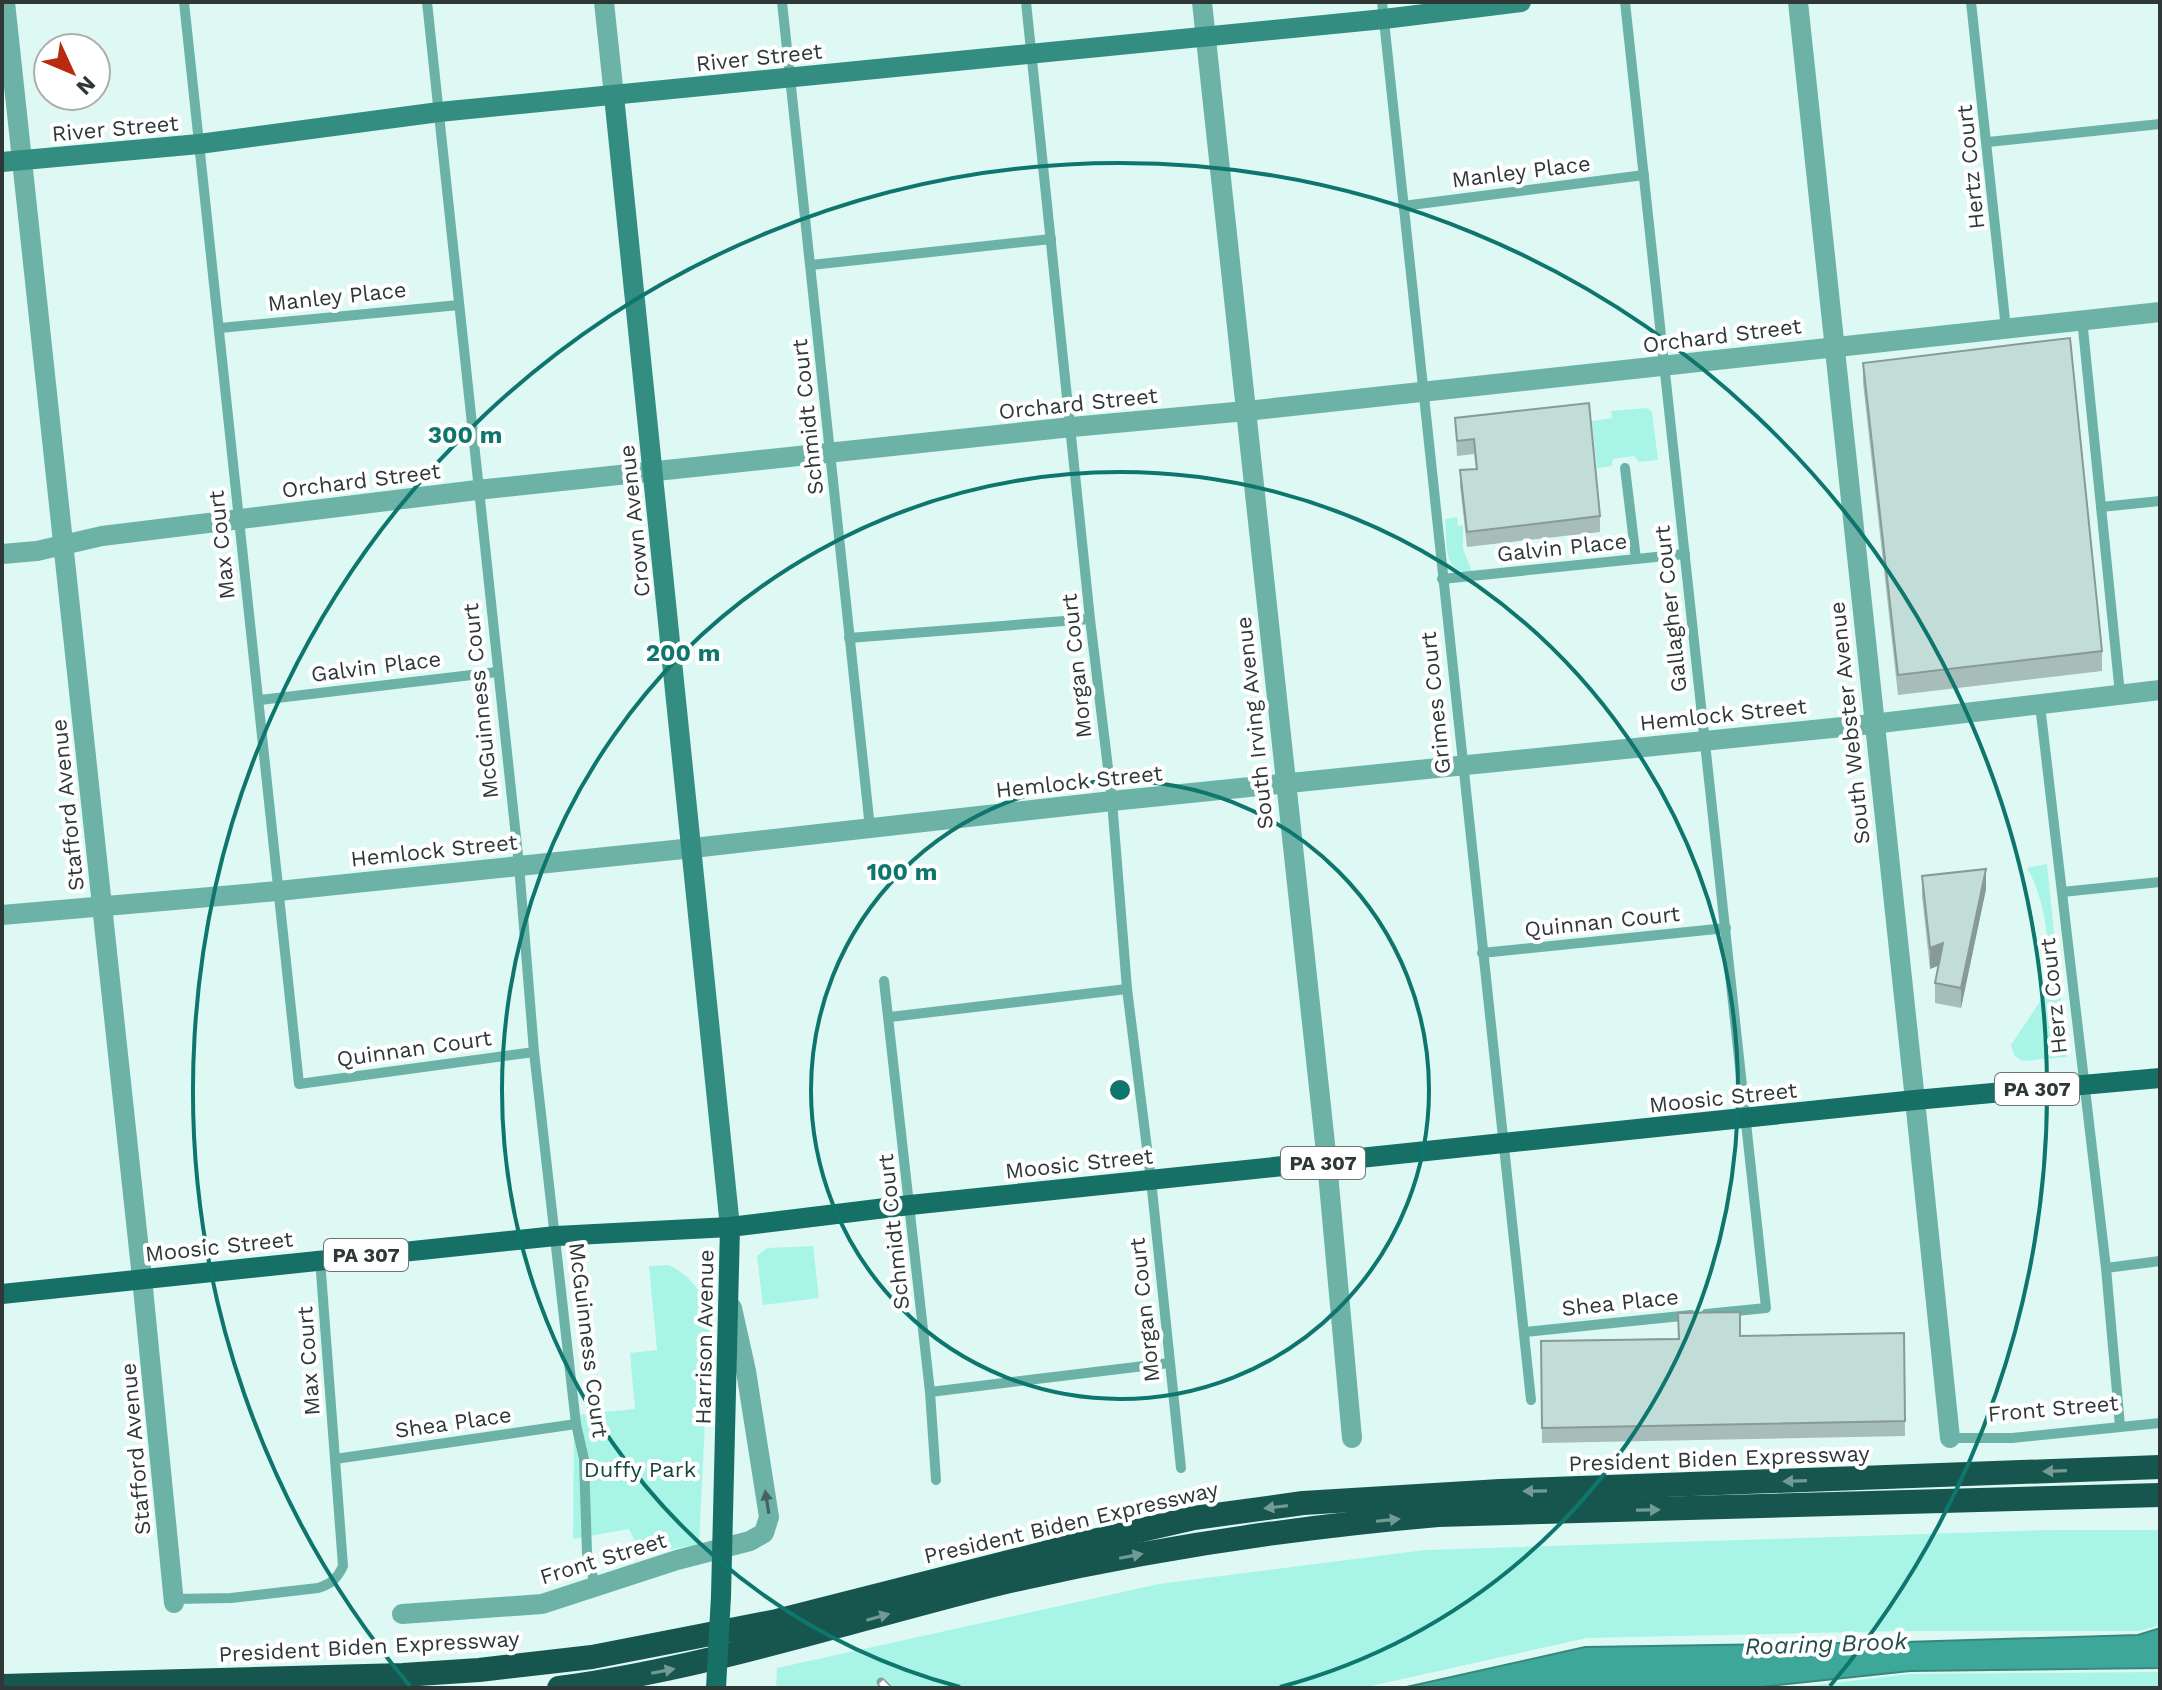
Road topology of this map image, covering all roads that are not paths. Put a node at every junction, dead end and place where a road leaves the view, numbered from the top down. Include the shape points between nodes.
1 (5, 2) edge
2 (184, 2) edge
3 (427, 2) edge
4 (604, 2) edge
5 (782, 2) edge
6 (1026, 2) edge
7 (1202, 2) edge
8 (1521, 2) edge
9 (1625, 2) edge
10 (1798, 2) edge
11 (1971, 2) edge
12 (1383, 10) edge
13 (1206, 36) junction
14 (1032, 54) junction
15 (790, 78) junction
16 (614, 96) junction
17 (439, 112) junction
18 (2160, 124) edge
19 (1988, 142) junction
20 (199, 144) junction
21 (12, 161) edge
22 (1644, 175) junction
23 (1403, 206) junction
24 (1051, 239) junction
25 (811, 265) junction
26 (459, 305) junction
27 (2160, 312) edge
28 (2082, 319) junction
29 (220, 328) junction
30 (2006, 329) junction
31 (1835, 346) junction
32 (1664, 367) junction
33 (1423, 392) junction
34 (1246, 411) junction
35 (1072, 427) junction
36 (831, 452) junction
37 (1625, 468) dead end
38 (653, 471) junction
39 (477, 490) junction
40 (2160, 501) edge
41 (2101, 507) junction
42 (238, 519) junction
43 (63, 545) junction
44 (2, 554) edge
45 (1685, 554) junction
46 (1636, 559) junction
47 (1442, 579) junction
48 (1090, 619) junction
49 (849, 638) junction
50 (497, 672) junction
51 (2160, 690) edge
52 (2120, 694) junction
53 (260, 700) junction
54 (2040, 705) junction
55 (1872, 724) junction
56 (1703, 740) junction
57 (1462, 765) junction
58 (1285, 784) junction
59 (1112, 801) junction
60 (870, 828) junction
61 (693, 848) junction
62 (519, 865) junction
63 (2160, 882) edge
64 (278, 891) junction
65 (2062, 892) junction
66 (101, 905) junction
67 (2, 915) edge
68 (1726, 928) junction
69 (1482, 953) junction
70 (884, 981) dead end
71 (1127, 989) junction
72 (890, 1017) junction
73 (534, 1052) junction
74 (2160, 1078) edge
75 (299, 1084) joint
76 (2083, 1085) junction
77 (1915, 1100) junction
78 (1745, 1120) junction
79 (1502, 1145) junction
80 (1327, 1162) junction
81 (1151, 1180) junction
82 (910, 1205) junction
83 (730, 1227) junction
84 (556, 1236) junction
85 (320, 1259) junction
86 (2160, 1261) edge
87 (2106, 1268) junction
88 (142, 1278) junction
89 (2, 1294) edge
90 (730, 1301) junction
91 (1766, 1308) joint
92 (1525, 1332) junction
93 (1169, 1363) junction
94 (930, 1392) junction
95 (1531, 1400) dead end
96 (2160, 1423) edge
97 (576, 1424) junction
98 (2120, 1426) junction
99 (1352, 1438) dead end
100 (1950, 1438) joint
101 (335, 1459) junction
102 (2160, 1467) edge
103 (1181, 1468) dead end
104 (936, 1480) dead end
105 (2160, 1495) edge
106 (722, 1550) junction
107 (595, 1585) junction
108 (174, 1601) joint
109 (402, 1614) dead end
110 (2, 1686) edge
111 (559, 1688) edge
112 (716, 1688) edge

1 - 21 street, Stafford Avenue
2 - 20 lane, Max Court
3 - 17 lane, McGuinness Court
4 - 16 street, Crown Avenue
5 - 15 lane, Schmidt Court
6 - 14 lane, Morgan Court
7 - 13 street, South Irving Avenue
8 - 12 main road, River Street
9 - 22 lane, Gallagher Court
10 - 31 street, South Webster Avenue
11 - 19 lane, Hertz Court
12 - 13 main road, River Street
12 - 23 lane, Grimes Court
13 - 14 main road, River Street
13 - 34 street, South Irving Avenue
14 - 15 main road, River Street
14 - 24 lane, Morgan Court
15 - 16 main road, River Street
15 - 25 lane, Schmidt Court
16 - 17 main road, River Street
16 - 38 main road, Crown Avenue
17 - 20 main road, River Street
17 - 26 lane, McGuinness Court
18 - 19 lane
19 - 30 lane, Hertz Court
20 - 21 main road, River Street
20 - 29 lane, Max Court
21 - 43 street, Stafford Avenue
22 - 23 lane, Manley Place
22 - 32 lane, Gallagher Court
23 - 33 lane, Grimes Court
24 - 25 lane
24 - 35 lane, Morgan Court
25 - 36 lane, Schmidt Court
26 - 29 lane, Manley Place
26 - 39 lane, McGuinness Court
27 - 28 street, Orchard Street
28 - 30 street, Orchard Street
28 - 41 lane
29 - 42 lane, Max Court
30 - 31 street, Orchard Street
31 - 32 street, Orchard Street
31 - 55 street, South Webster Avenue
32 - 33 street, Orchard Street
32 - 45 lane, Gallagher Court
33 - 34 street, Orchard Street
33 - 47 lane, Grimes Court
34 - 35 street, Orchard Street
34 - 58 street, South Irving Avenue
35 - 36 street, Orchard Street
35 - 48 lane, Morgan Court
36 - 38 street, Orchard Street
36 - 49 lane, Schmidt Court
37 - 46 lane
38 - 39 street, Orchard Street
38 - 61 main road, Crown Avenue
39 - 42 street, Orchard Street
39 - 50 lane, McGuinness Court
40 - 41 lane
41 - 52 lane
42 - 43 street, Orchard Street
42 - 53 lane, Max Court
43 - 44 street, Orchard Street
43 - 66 street, Stafford Avenue
45 - 46 lane, Galvin Place
45 - 56 lane, Gallagher Court
46 - 47 lane, Galvin Place
47 - 57 lane, Grimes Court
48 - 49 lane
48 - 59 lane, Morgan Court
49 - 60 lane, Schmidt Court
50 - 53 lane, Galvin Place
50 - 62 lane, McGuinness Court
51 - 52 street, Hemlock Street
52 - 54 street, Hemlock Street
53 - 64 lane, Max Court
54 - 55 street, Hemlock Street
54 - 65 lane, Herz Court
55 - 56 street, Hemlock Street
55 - 77 street, South Webster Avenue
56 - 57 street, Hemlock Street
56 - 68 lane, Gallagher Court
57 - 58 street, Hemlock Street
57 - 69 lane, Grimes Court
58 - 59 street, Hemlock Street
58 - 80 street, South Irving Avenue
59 - 60 street, Hemlock Street
59 - 71 lane, Morgan Court
60 - 61 street, Hemlock Street
61 - 62 street, Hemlock Street
61 - 83 main road, Crown Avenue
62 - 64 street, Hemlock Street
62 - 73 lane, McGuinness Court
63 - 65 lane
64 - 66 street, Hemlock Street
64 - 75 lane, Max Court
65 - 76 lane, Herz Court
66 - 67 street, Hemlock Street
66 - 88 street, Stafford Avenue
68 - 69 lane, Quinnan Court
68 - 78 lane, Gallagher Court
69 - 79 lane, Grimes Court
70 - 72 lane, Schmidt Court
71 - 72 lane
71 - 81 lane, Morgan Court
72 - 82 lane, Schmidt Court
73 - 75 lane, Quinnan Court
73 - 84 lane, McGuinness Court
74 - 76 main road, Moosic Street / PA 307
76 - 77 main road, Moosic Street / PA 307
76 - 87 lane, Herz Court
77 - 78 main road, Moosic Street / PA 307
77 - 100 street, South Webster Avenue
78 - 79 main road, Moosic Street / PA 307
78 - 91 lane, Gallagher Court
79 - 80 main road, Moosic Street / PA 307
79 - 92 lane, Grimes Court
80 - 81 main road, Moosic Street / PA 307
80 - 99 street, South Irving Avenue
81 - 82 main road, Moosic Street / PA 307
81 - 93 lane, Morgan Court
82 - 83 main road, Moosic Street / PA 307
82 - 94 lane, Schmidt Court
83 - 84 main road, Moosic Street / PA 307
83 - 90 main road, Harrison Avenue
84 - 85 main road, Moosic Street / PA 307
84 - 97 lane, McGuinness Court
85 - 88 main road, Moosic Street / PA 307
85 - 101 lane, Max Court
86 - 87 lane
87 - 98 lane, Herz Court
88 - 89 main road, Moosic Street / PA 307
88 - 108 street, Stafford Avenue
90 - 106 main road, Harrison Avenue
106 -> 90 street, Front Street via 764,1533 769,1517
91 - 92 lane, Shea Place
92 - 95 lane, Grimes Court
93 - 94 lane
93 - 103 lane, Morgan Court
94 - 104 lane, Schmidt Court
96 - 98 lane, Front Street
97 - 101 lane, Shea Place
97 - 107 lane, McGuinness Court via 584,1459 587,1553
98 - 100 lane, Front Street via 2012,1438
101 - 108 lane, Max Court via 343,1566 337,1578 318,1588
102 -> 110 highway, President Biden Expressway via 1303,1503 1194,1518 777,1621 592,1657 416,1674
111 -> 105 highway, President Biden Expressway via 729,1657 1024,1578 1173,1548 1323,1526 1438,1515
106 - 107 street, Front Street
106 - 112 main road, Harrison Avenue, bridge
107 - 109 street, Front Street via 542,1604

